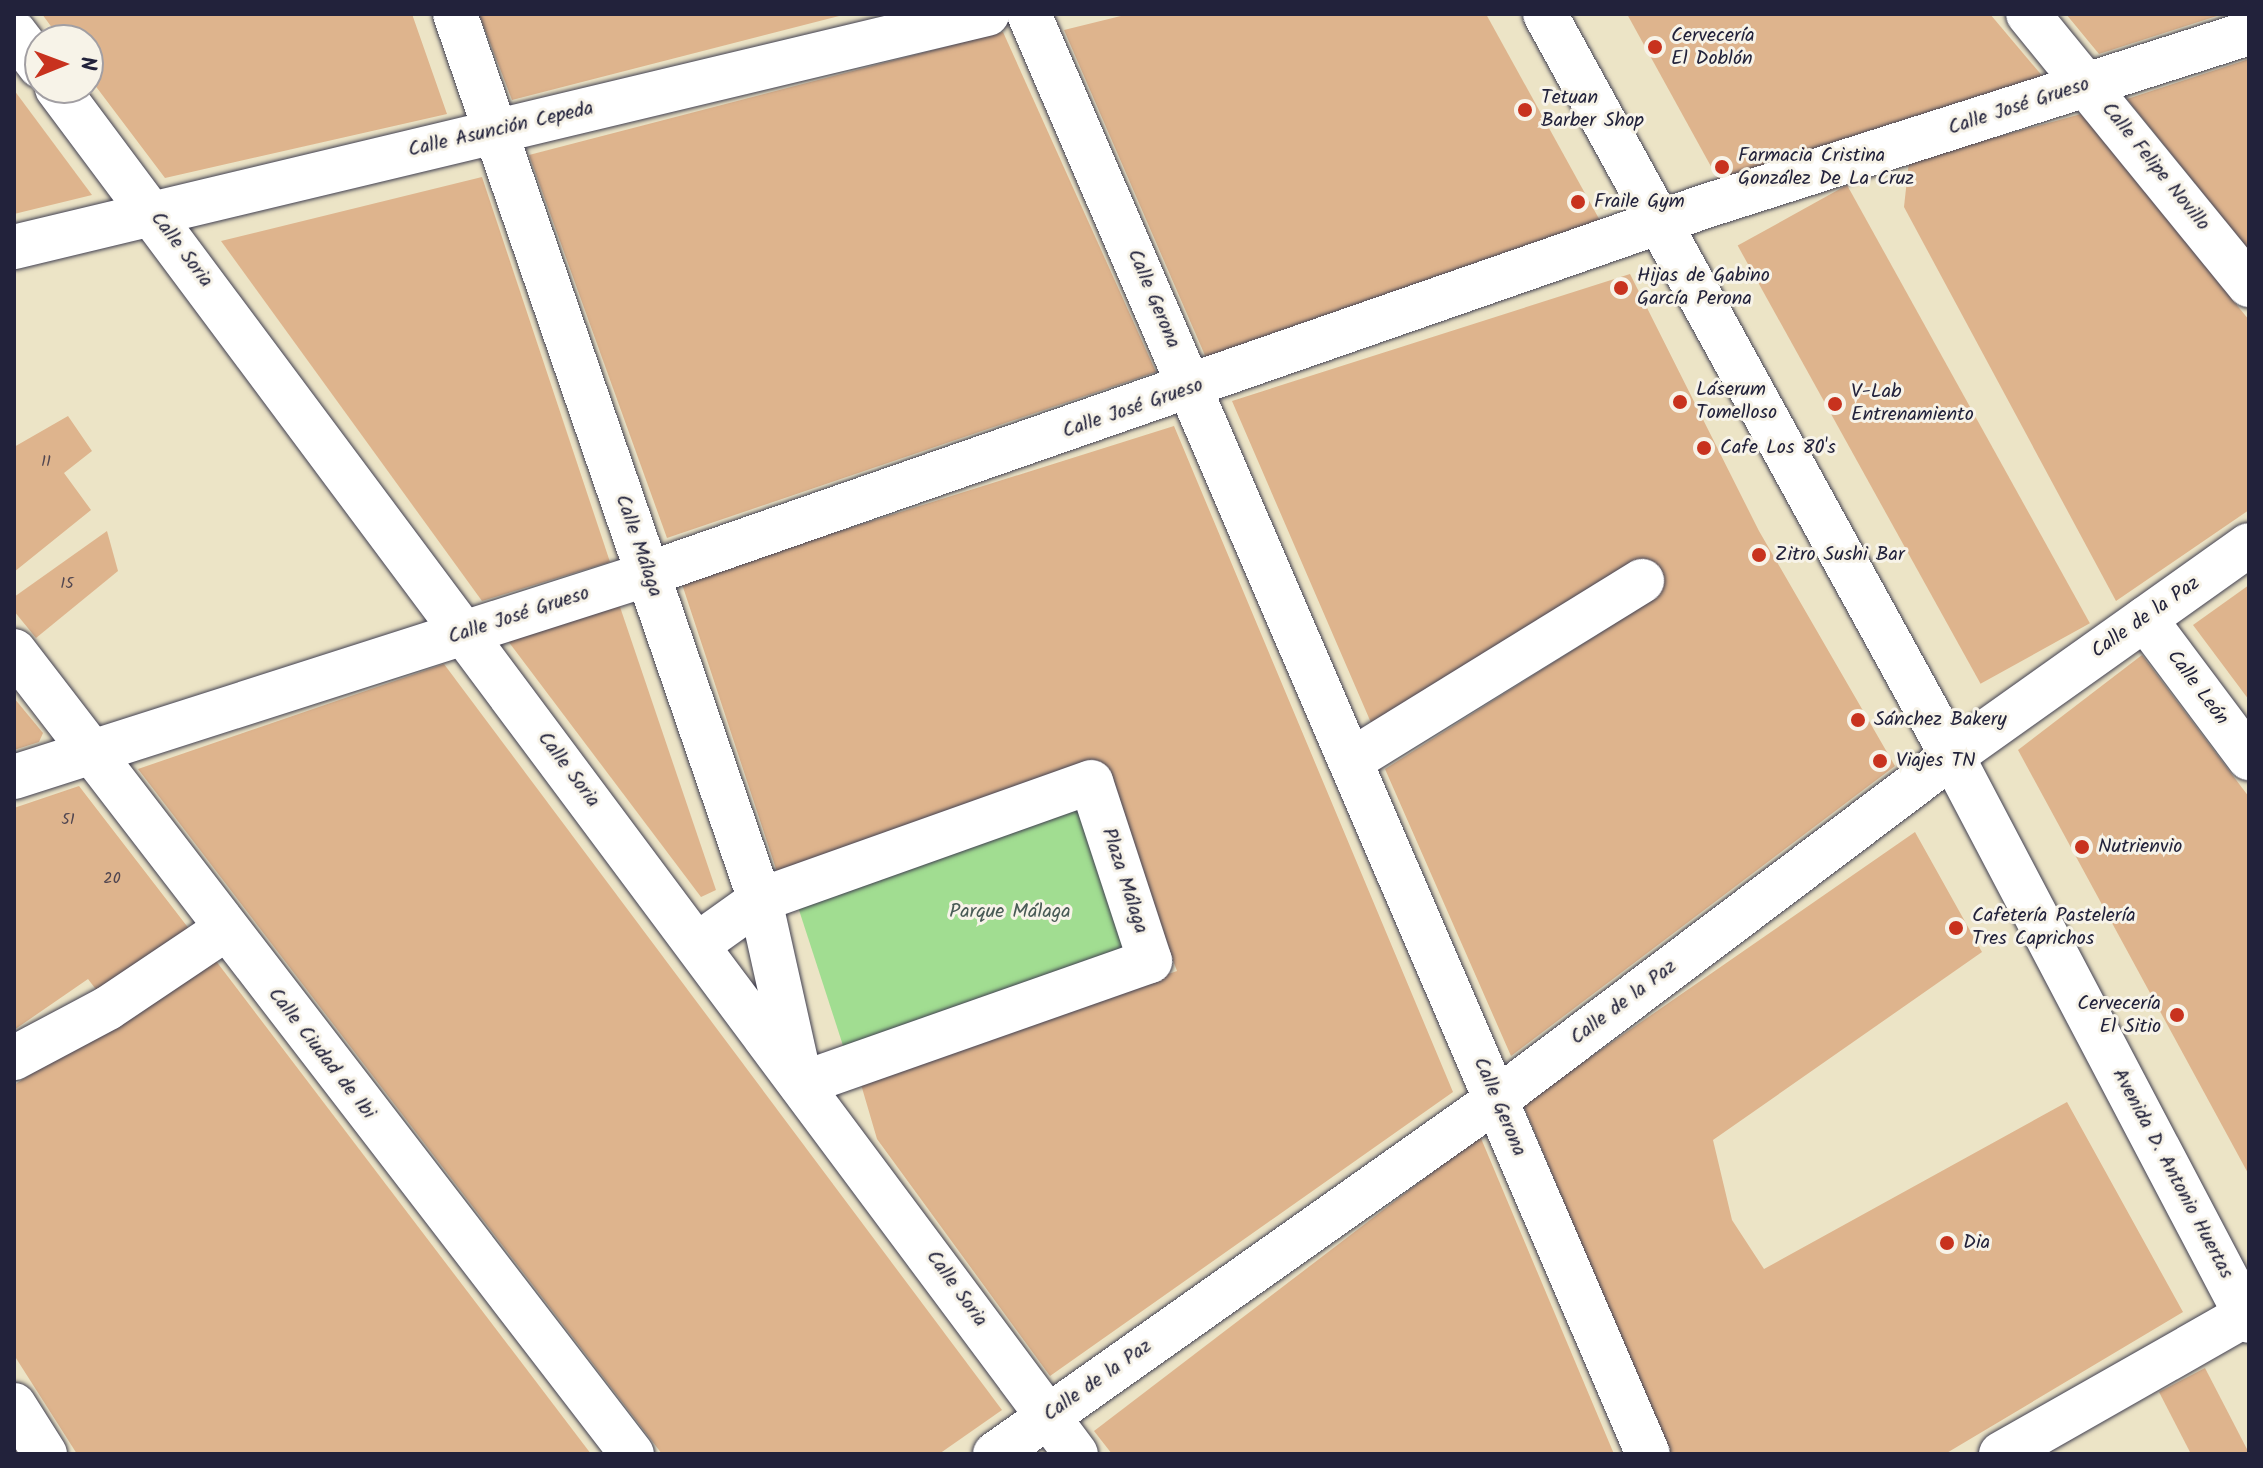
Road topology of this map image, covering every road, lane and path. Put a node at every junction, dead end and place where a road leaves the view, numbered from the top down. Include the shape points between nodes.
1 (455, 14) edge
2 (987, 14) edge
3 (1029, 14) edge
4 (1545, 14) edge
5 (2028, 14) edge
6 (2249, 33) edge
7 (2089, 84) junction
8 (69, 104) edge
9 (497, 131) junction
10 (154, 214) junction
11 (1654, 224) junction
12 (14, 247) edge
13 (2249, 285) edge
14 (1192, 389) junction
15 (2249, 545) edge
16 (648, 574) junction
17 (1642, 581) dead end
18 (2145, 619) junction
19 (466, 633) junction
20 (14, 651) edge
21 (89, 752) junction
22 (1952, 756) junction
23 (2249, 758) edge
24 (1352, 760) junction
25 (14, 777) edge
26 (760, 900) junction
27 (224, 930) junction
28 (697, 945) junction
29 (14, 1058) edge
30 (801, 1084) junction
31 (1496, 1100) junction
32 (2247, 1318) edge
33 (14, 1405) edge
34 (1048, 1417) junction
35 (45, 1454) edge
36 (632, 1454) edge
37 (995, 1454) edge
38 (1076, 1454) edge
39 (1648, 1454) edge
40 (2001, 1454) edge

1 - 9 street, Calle Málaga
2 - 9 street, Calle Asunción Cepeda
3 - 14 street, Calle Gerona
4 - 11 street, Avenida D. Antonio Huertas
5 - 7 street, Calle Felipe Novillo
6 - 7 street, Calle José Grueso
7 - 11 street, Calle José Grueso
7 - 13 street, Calle Felipe Novillo
8 - 10 street, Calle Soria
9 - 10 street, Calle Asunción Cepeda
9 - 16 street, Calle Málaga
10 - 12 street, Calle Asunción Cepeda
10 - 19 street, Calle Soria
11 - 14 street, Calle José Grueso
11 - 22 street, Avenida D. Antonio Huertas
14 - 16 street, Calle José Grueso
14 - 24 street, Calle Gerona
15 - 18 street, Calle de la Paz
16 - 19 street, Calle José Grueso
16 - 26 street, Calle Málaga
17 - 24 street
18 - 22 street, Calle de la Paz
18 - 23 street, Calle León
19 - 21 street, Calle José Grueso
19 - 28 street, Calle Soria
20 - 21 street, Calle Ciudad de Ibi
21 - 25 street, Calle José Grueso
21 - 27 street, Calle Ciudad de Ibi
22 - 31 street, Calle de la Paz
22 - 32 street, Avenida D. Antonio Huertas
24 - 31 street, Calle Gerona
26 - 28 street
26 - 30 street, Calle Málaga
26 - 30 street, Plaza Málaga via 1091,782 1150,961
27 - 29 street via 108,1008
27 - 36 street, Calle Ciudad de Ibi
28 - 30 street, Calle Soria
30 - 34 street, Calle Soria
31 - 34 street, Calle de la Paz
31 - 39 street, Calle Gerona
32 - 40 street
33 - 35 street
34 - 37 street, Calle de la Paz
34 - 38 street, Calle Soria

